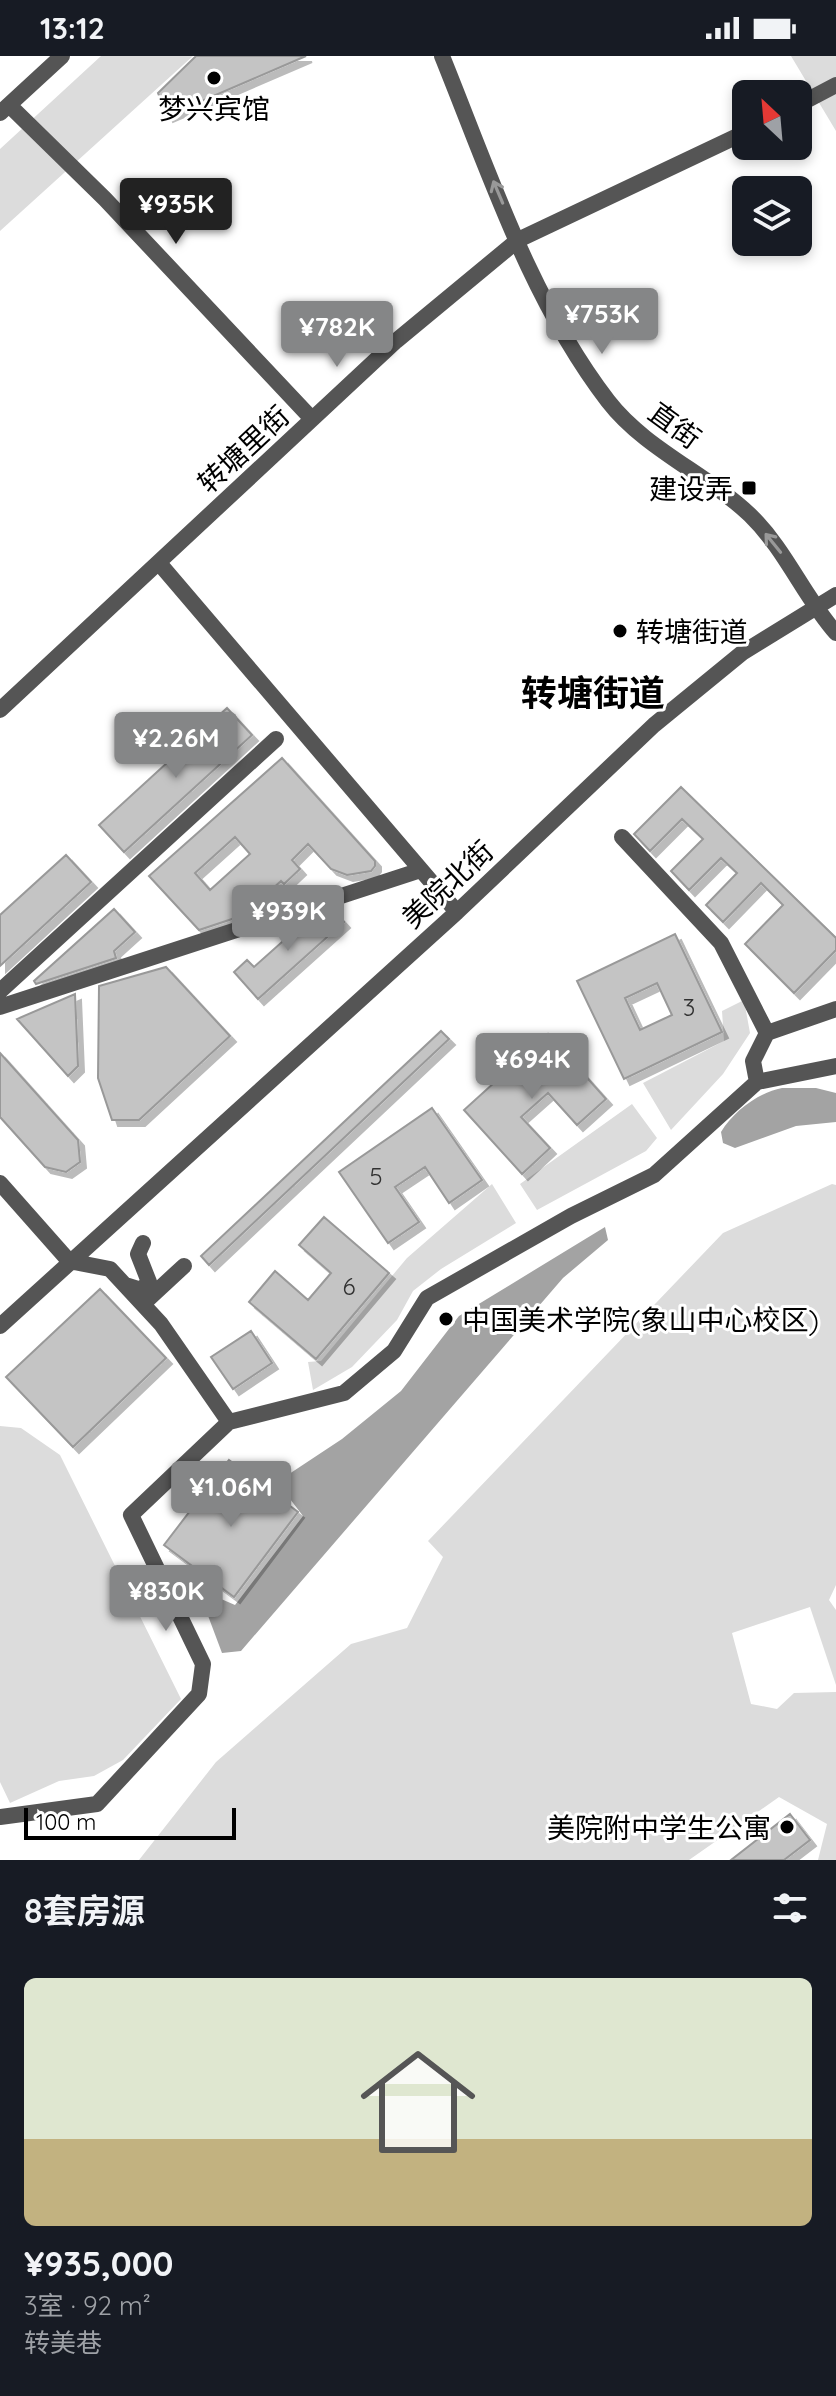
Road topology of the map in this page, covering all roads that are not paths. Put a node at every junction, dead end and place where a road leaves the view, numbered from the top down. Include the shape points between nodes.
1 (62, 56) edge
2 (442, 56) edge
3 (836, 85) edge
4 (812, 98) edge
5 (4, 109) edge
6 (732, 139) edge
7 (518, 240) junction
8 (312, 419) junction
9 (159, 563) junction
10 (836, 595) edge
11 (815, 609) junction
12 (836, 633) edge
13 (0, 710) edge
14 (276, 739) dead end
15 (622, 837) dead end
16 (421, 870) junction
17 (457, 912) junction
18 (0, 991) edge
19 (0, 1007) edge
20 (836, 1009) edge
21 (767, 1033) junction
22 (836, 1066) edge
23 (757, 1082) junction
24 (0, 1183) edge
25 (143, 1243) dead end
26 (69, 1261) junction
27 (184, 1266) dead end
28 (125, 1285) junction
29 (143, 1304) junction
30 (0, 1326) edge
31 (229, 1422) junction
32 (0, 1817) edge

1 - 5 street
7 -> 2 street, 直街
3 - 4 street
5 - 8 street via 105,199
6 - 7 street, 转塘里街
7 - 8 street, 转塘里街
11 -> 7 street, 直街 via 788,561 753,518 610,405 553,311
8 - 9 street, 转塘里街
9 - 13 street, 转塘里街
9 - 16 street
10 - 11 street, 美院北街
11 - 12 street, 直街
11 - 17 street, 美院北街 via 742,653 654,725
14 - 18 street
15 - 21 street via 721,943
16 - 17 street
16 - 19 street
17 - 26 street, 美院北街
20 - 21 street
21 - 23 street via 753,1061
22 - 23 street
23 - 31 street via 654,1175 427,1298 394,1351 344,1393
24 - 26 street
25 - 28 street via 138,1254 149,1282 141,1290
26 - 28 street via 110,1269
26 - 30 street, 美院北街
27 - 29 street
28 - 29 street
29 - 31 street
31 - 32 street via 131,1515 203,1664 199,1694 97,1804

